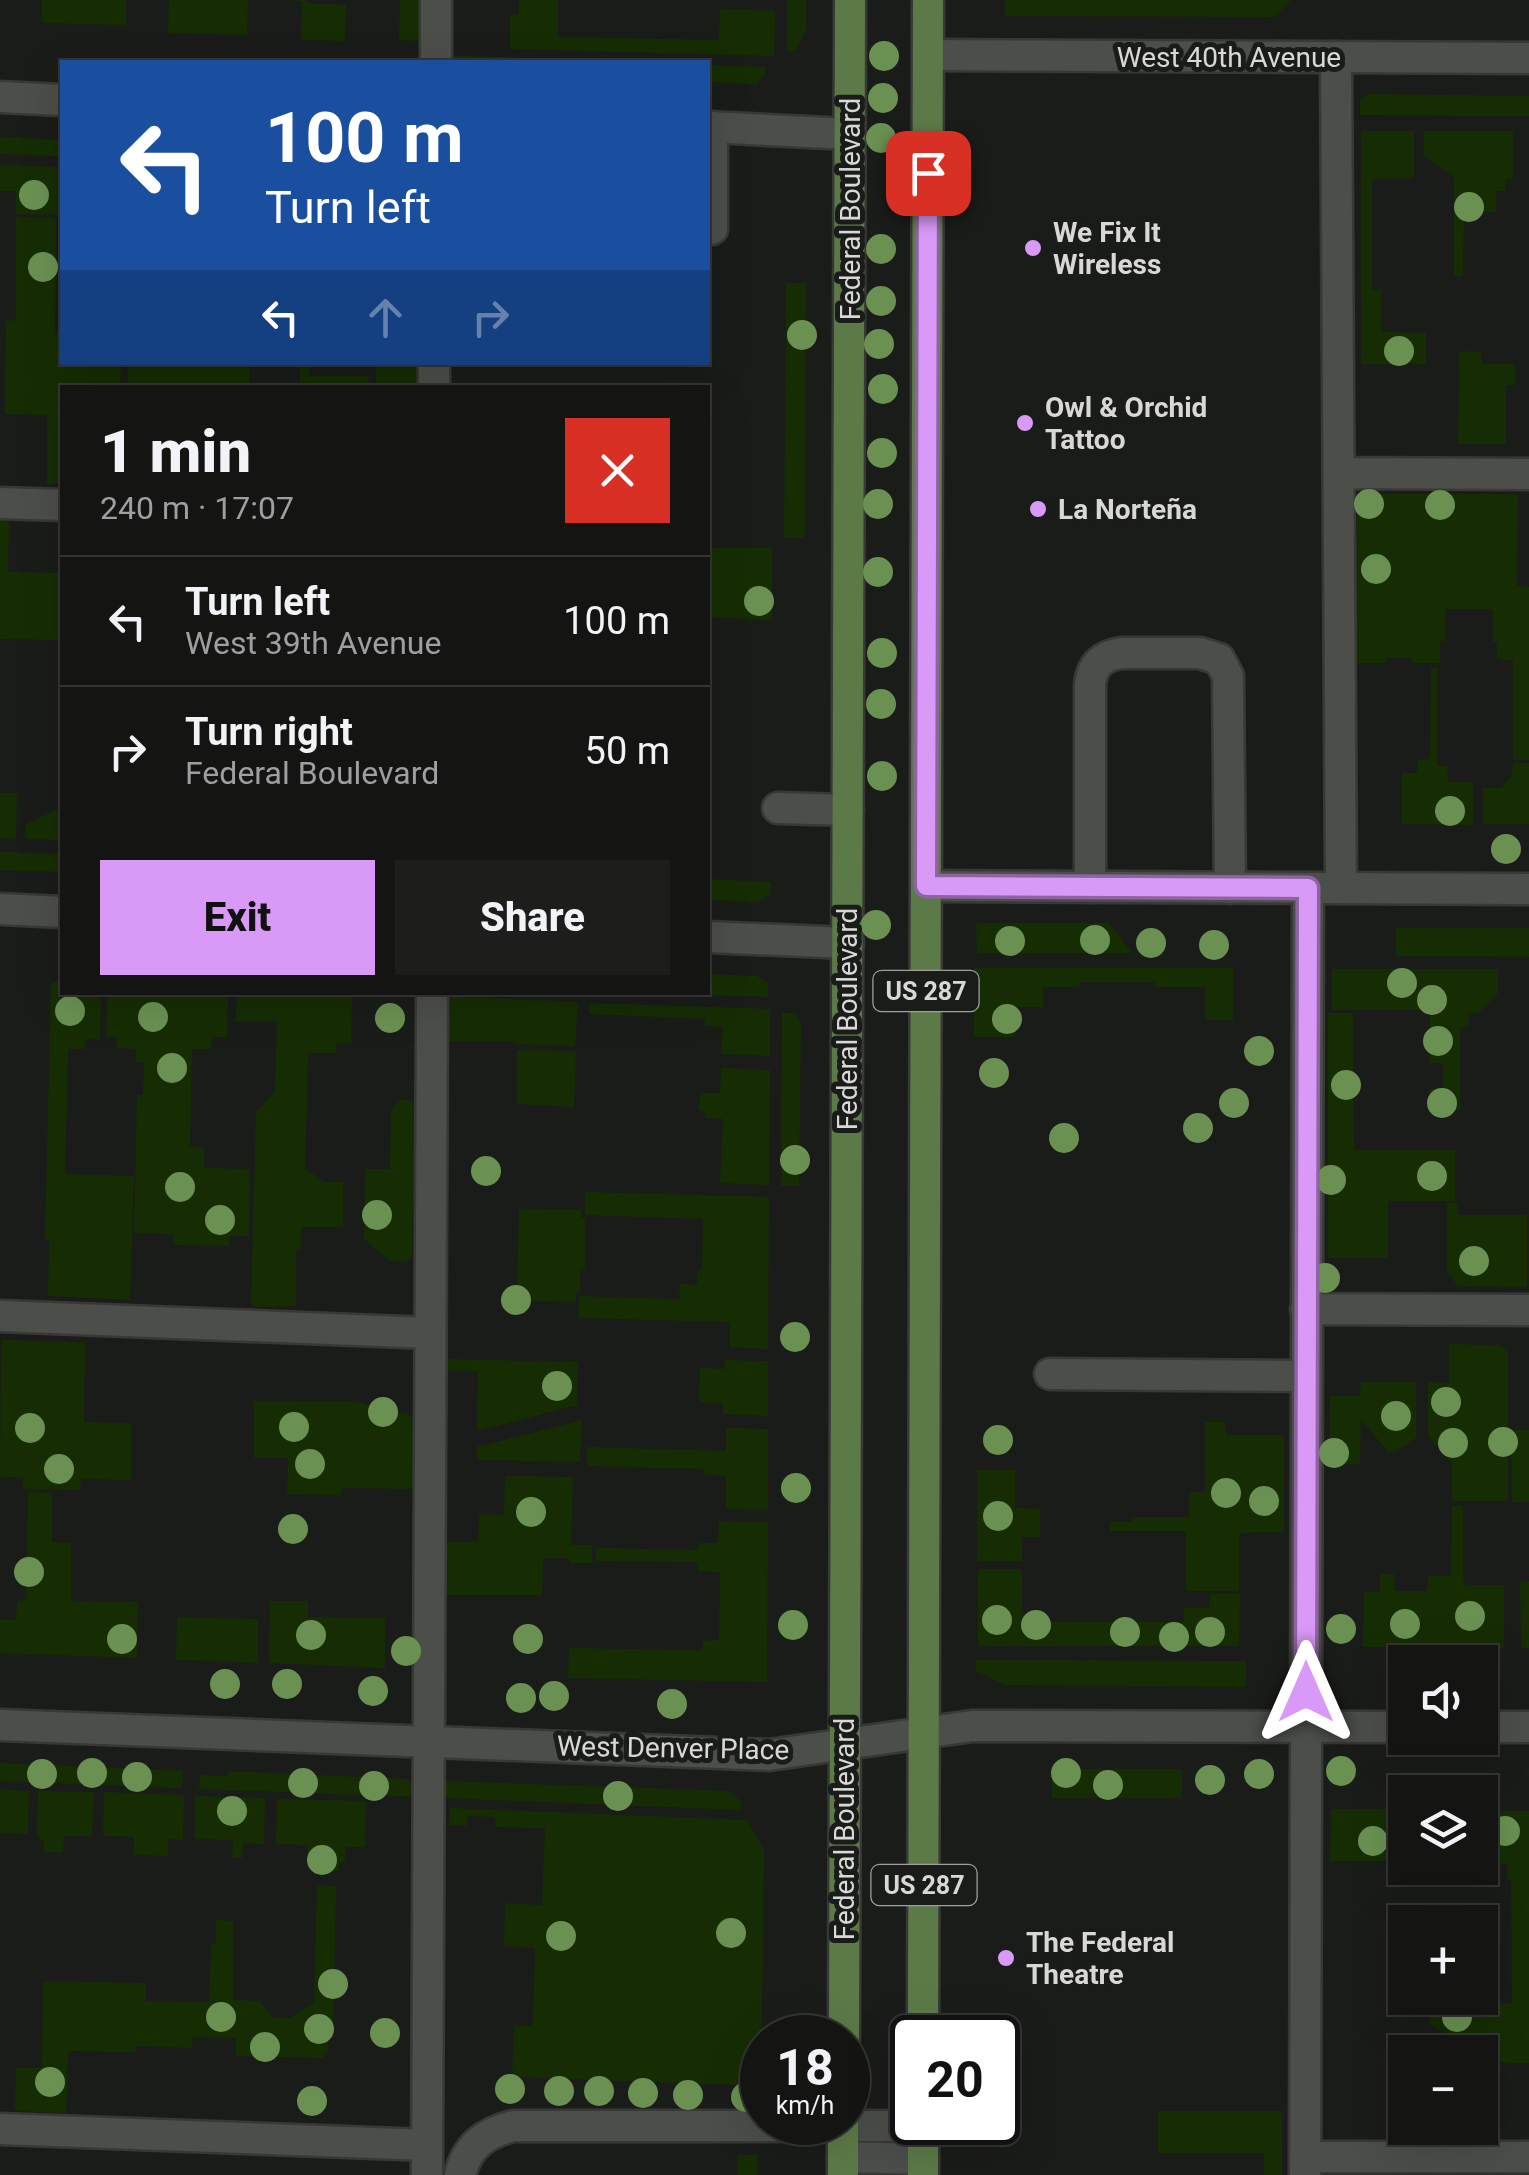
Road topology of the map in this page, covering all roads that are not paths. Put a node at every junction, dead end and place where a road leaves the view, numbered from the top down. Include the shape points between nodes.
1 (436, 0) edge
2 (850, 0) edge
3 (928, 0) edge
4 (928, 56) junction
5 (1336, 57) junction
6 (1529, 58) edge
7 (436, 60) edge
8 (0, 97) edge
9 (60, 100) edge
10 (710, 127) edge
11 (850, 134) junction
12 (710, 229) edge
13 (1338, 472) junction
14 (1529, 474) edge
15 (0, 503) edge
16 (60, 505) edge
17 (778, 808) dead end
18 (848, 810) junction
19 (926, 886) junction
20 (1090, 887) junction
21 (1230, 888) junction
22 (1308, 888) junction
23 (1341, 888) junction
24 (1529, 889) edge
25 (0, 909) edge
26 (60, 912) edge
27 (710, 937) edge
28 (848, 942) junction
29 (432, 995) edge
30 (1306, 1309) junction
31 (1529, 1310) edge
32 (0, 1316) edge
33 (430, 1333) junction
34 (1050, 1374) dead end
35 (1307, 1376) junction
36 (0, 1725) edge
37 (1306, 1727) junction
38 (1388, 1727) edge
39 (1498, 1727) edge
40 (1529, 1727) edge
41 (924, 1733) junction
42 (429, 1742) junction
43 (844, 1744) junction
44 (844, 2015) edge
45 (923, 2015) edge
46 (740, 2125) edge
47 (0, 2128) edge
48 (1529, 2157) edge
49 (427, 2160) edge
50 (843, 2166) edge
51 (1305, 2166) edge
52 (923, 2167) edge
53 (460, 2175) edge

1 - 7 street
2 - 11 main road, Federal Boulevard / US 287
3 - 4 main road, US 287
4 - 5 street, West 40th Avenue
4 - 19 main road, US 287
5 - 6 street, West 40th Avenue
5 - 13 street
8 - 9 street
10 - 11 street
10 - 12 street
11 - 18 main road, Federal Boulevard / US 287
13 - 14 street
13 - 23 street
15 - 16 street
17 - 18 street
18 - 28 main road, Federal Boulevard / US 287
19 - 20 street
19 - 41 main road, US 287
20 - 21 street
20 - 21 street via 1095,665 1121,652 1200,652 1219,659 1228,676
21 - 22 street
22 - 23 street
22 - 30 street
23 - 24 street
25 - 26 street
27 - 28 street
28 - 43 main road, Federal Boulevard / US 287
29 - 33 street
30 - 31 street
30 - 35 street
32 - 33 street
33 - 42 street
34 - 35 street
35 - 37 street
36 - 42 street, West Denver Place
37 - 38 street, West Denver Place
37 - 41 street, West Denver Place via 972,1726
37 - 51 street
39 - 40 street
41 - 43 street, West Denver Place
41 - 45 main road, US 287
42 - 43 street, West Denver Place via 769,1755
42 - 49 street
43 - 44 main road, Federal Boulevard / US 287
46 - 53 street via 513,2126 476,2143
47 - 49 street
48 - 51 street
50 - 52 street

